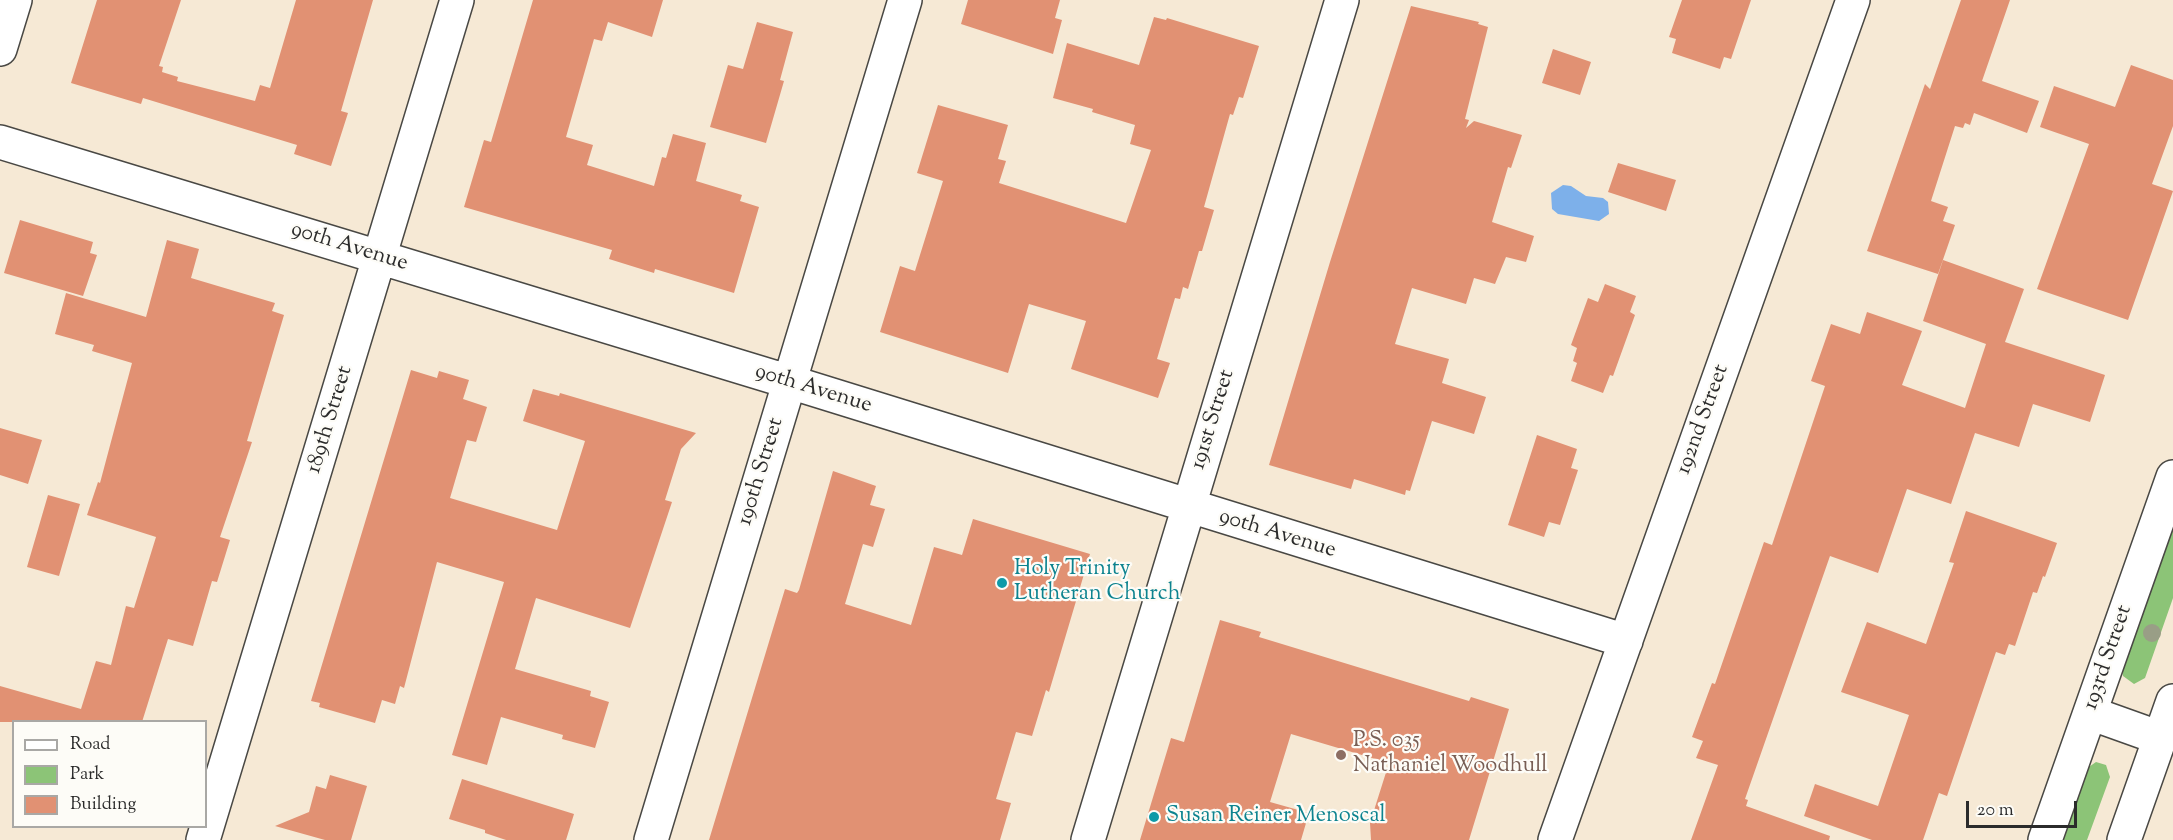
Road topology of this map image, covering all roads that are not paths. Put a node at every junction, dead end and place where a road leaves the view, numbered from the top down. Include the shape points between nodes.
1 (15, 0) edge
2 (457, 0) edge
3 (905, 0) edge
4 (1342, 0) edge
5 (1853, 0) edge
6 (0, 49) edge
7 (0, 142) edge
8 (380, 258) junction
9 (790, 382) junction
10 (2173, 477) edge
11 (1187, 507) junction
12 (1626, 641) junction
13 (2173, 701) edge
14 (2090, 713) junction
15 (2160, 738) junction
16 (207, 827) edge
17 (651, 840) edge
18 (1088, 840) edge
19 (1555, 840) edge
20 (2045, 840) edge
21 (2124, 840) edge

1 - 6 street
2 - 8 street, 189th Street
3 - 9 street, 190th Street
4 - 11 street, 191st Street
5 - 12 street, 192nd Street
7 - 8 street, 90th Avenue
8 - 9 street, 90th Avenue
8 - 16 street, 189th Street
9 - 11 street, 90th Avenue
9 - 17 street, 190th Street
10 - 14 street, 193rd Street
11 - 12 street, 90th Avenue
11 - 18 street, 191st Street
12 - 19 street, 192nd Street
13 - 15 street
14 - 15 street
14 - 20 street, 193rd Street
15 - 21 street

